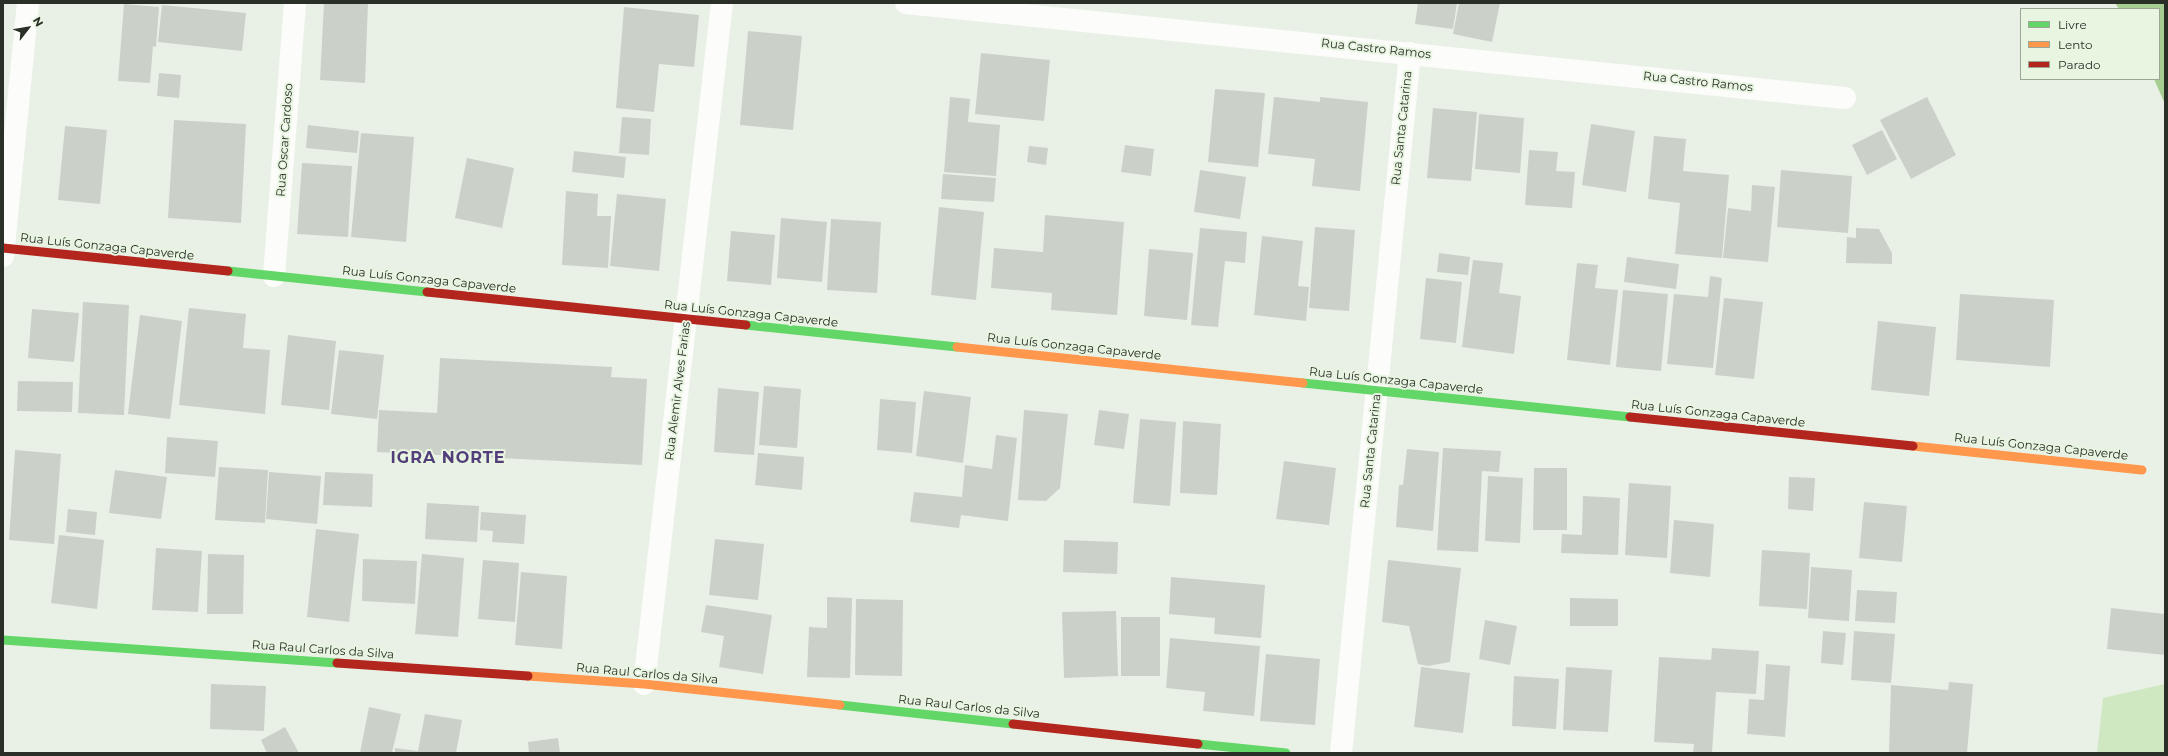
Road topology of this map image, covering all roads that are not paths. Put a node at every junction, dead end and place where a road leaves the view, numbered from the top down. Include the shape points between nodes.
1 (28, 3) edge
2 (296, 3) edge
3 (722, 3) edge
4 (906, 3) edge
5 (1410, 53) junction
6 (1845, 98) dead end
7 (3, 251) edge
8 (274, 276) junction
9 (686, 319) junction
10 (1376, 391) junction
11 (2142, 470) dead end
12 (3, 640) edge
13 (644, 684) junction
14 (1286, 753) edge
15 (1341, 753) edge

1 - 7 street
2 - 8 street, Rua Oscar Cardoso
3 - 9 street, Rua Alemir Alves Farias
4 - 5 street, Rua Castro Ramos
5 - 6 street, Rua Castro Ramos
5 - 10 street, Rua Santa Catarina
7 - 8 street, Rua Luís Gonzaga Capaverde
8 - 9 street, Rua Luís Gonzaga Capaverde
9 - 10 street, Rua Luís Gonzaga Capaverde
9 - 13 street, Rua Alemir Alves Farias
10 - 11 street, Rua Luís Gonzaga Capaverde
10 - 15 street, Rua Santa Catarina
12 - 13 street, Rua Raul Carlos da Silva
13 - 14 street, Rua Raul Carlos da Silva

